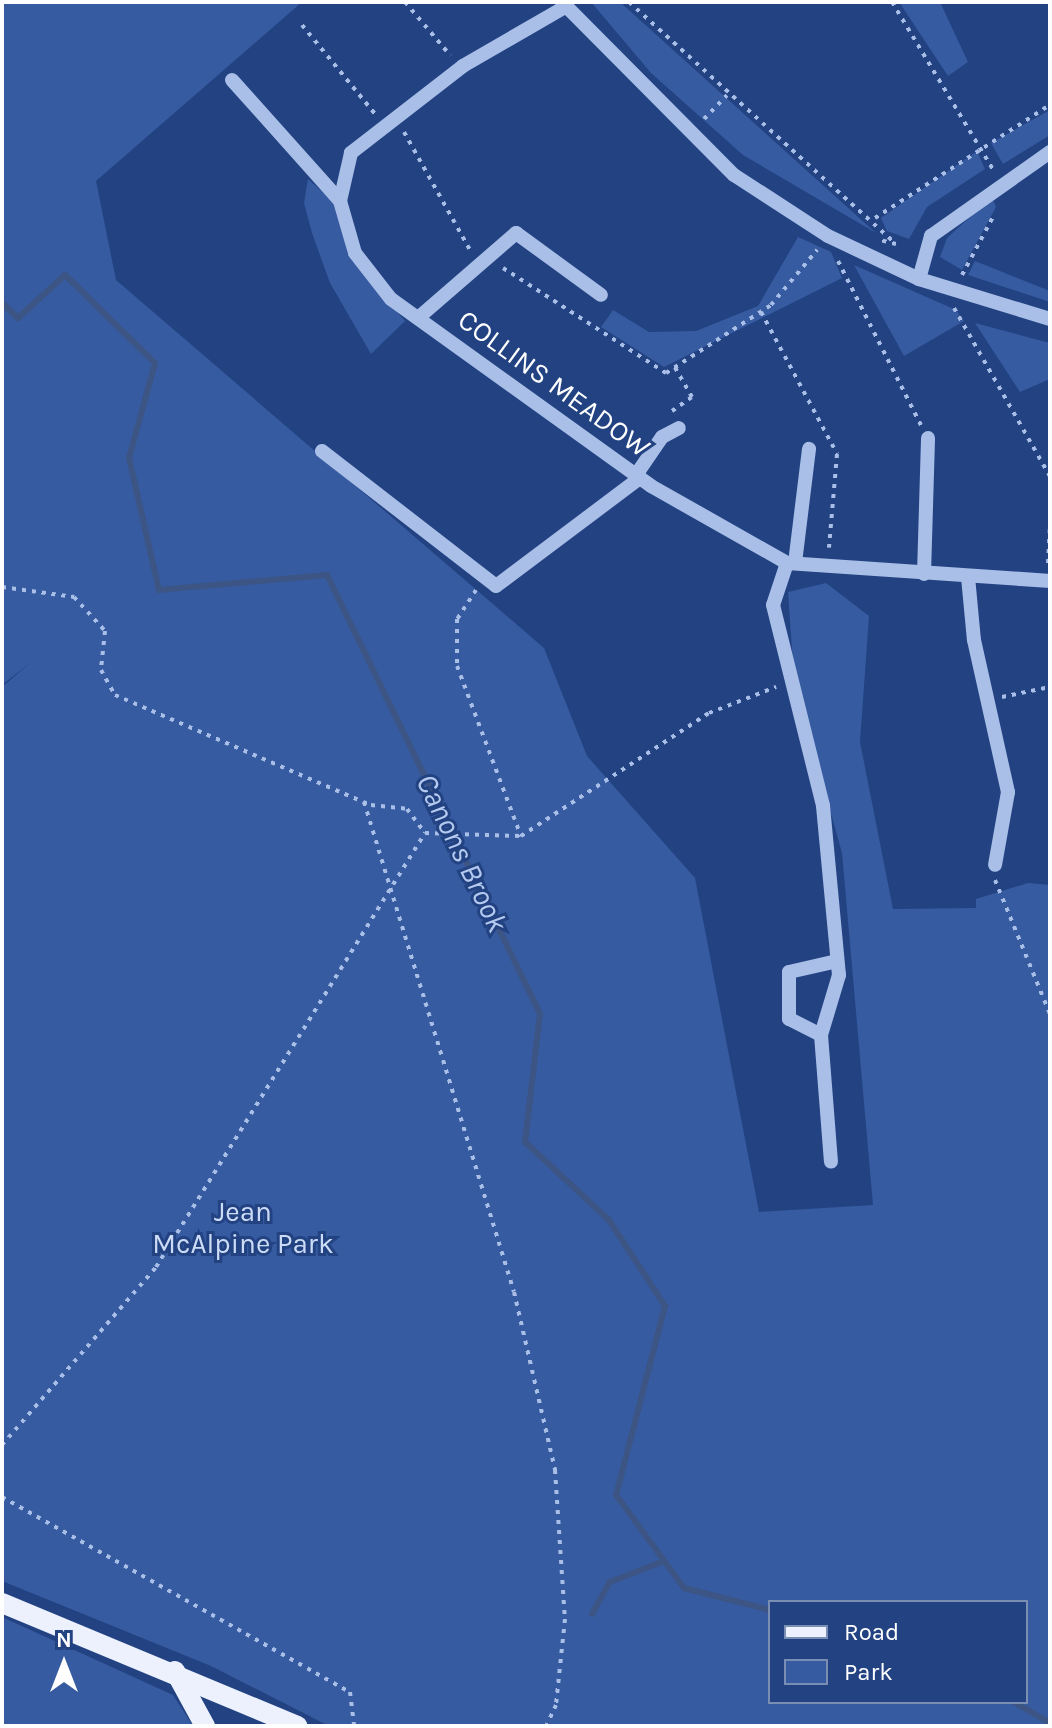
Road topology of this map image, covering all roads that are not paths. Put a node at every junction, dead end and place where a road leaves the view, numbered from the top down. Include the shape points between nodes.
1 (564, 4) edge
2 (232, 80) dead end
3 (1050, 152) edge
4 (340, 201) junction
5 (919, 279) junction
6 (601, 295) dead end
7 (418, 318) junction
8 (1050, 319) edge
9 (679, 428) road end
10 (928, 438) road end
11 (809, 449) dead end
12 (322, 451) dead end
13 (638, 477) junction
14 (791, 563) junction
15 (924, 574) junction
16 (968, 577) junction
17 (1048, 581) edge
18 (995, 865) road end
19 (836, 955) junction
20 (821, 1035) junction
21 (831, 1162) dead end
22 (2, 1603) edge
23 (175, 1671) junction
24 (205, 1726) edge
25 (297, 1726) edge

1 - 4 street, COLLINS MEADOW via 382,122 351,153
1 - 5 street via 734,175 829,236
2 - 4 street, COLLINS MEADOW
3 - 5 street via 931,236
4 - 7 street, COLLINS MEADOW via 355,253
5 - 8 street
6 - 7 street via 516,233
7 - 13 street, COLLINS MEADOW
9 - 13 street via 662,437
10 - 15 street
11 - 14 street
12 - 13 street via 496,586
13 - 14 street, COLLINS MEADOW
14 - 15 street, COLLINS MEADOW
14 - 19 street via 773,605 823,806
15 - 16 street, COLLINS MEADOW
16 - 17 street, COLLINS MEADOW
16 - 18 street via 1008,792
19 - 20 street via 834,1009
19 - 20 street via 789,972 789,1019
20 - 21 street
22 - 23 main road
23 - 24 main road
23 - 25 main road

